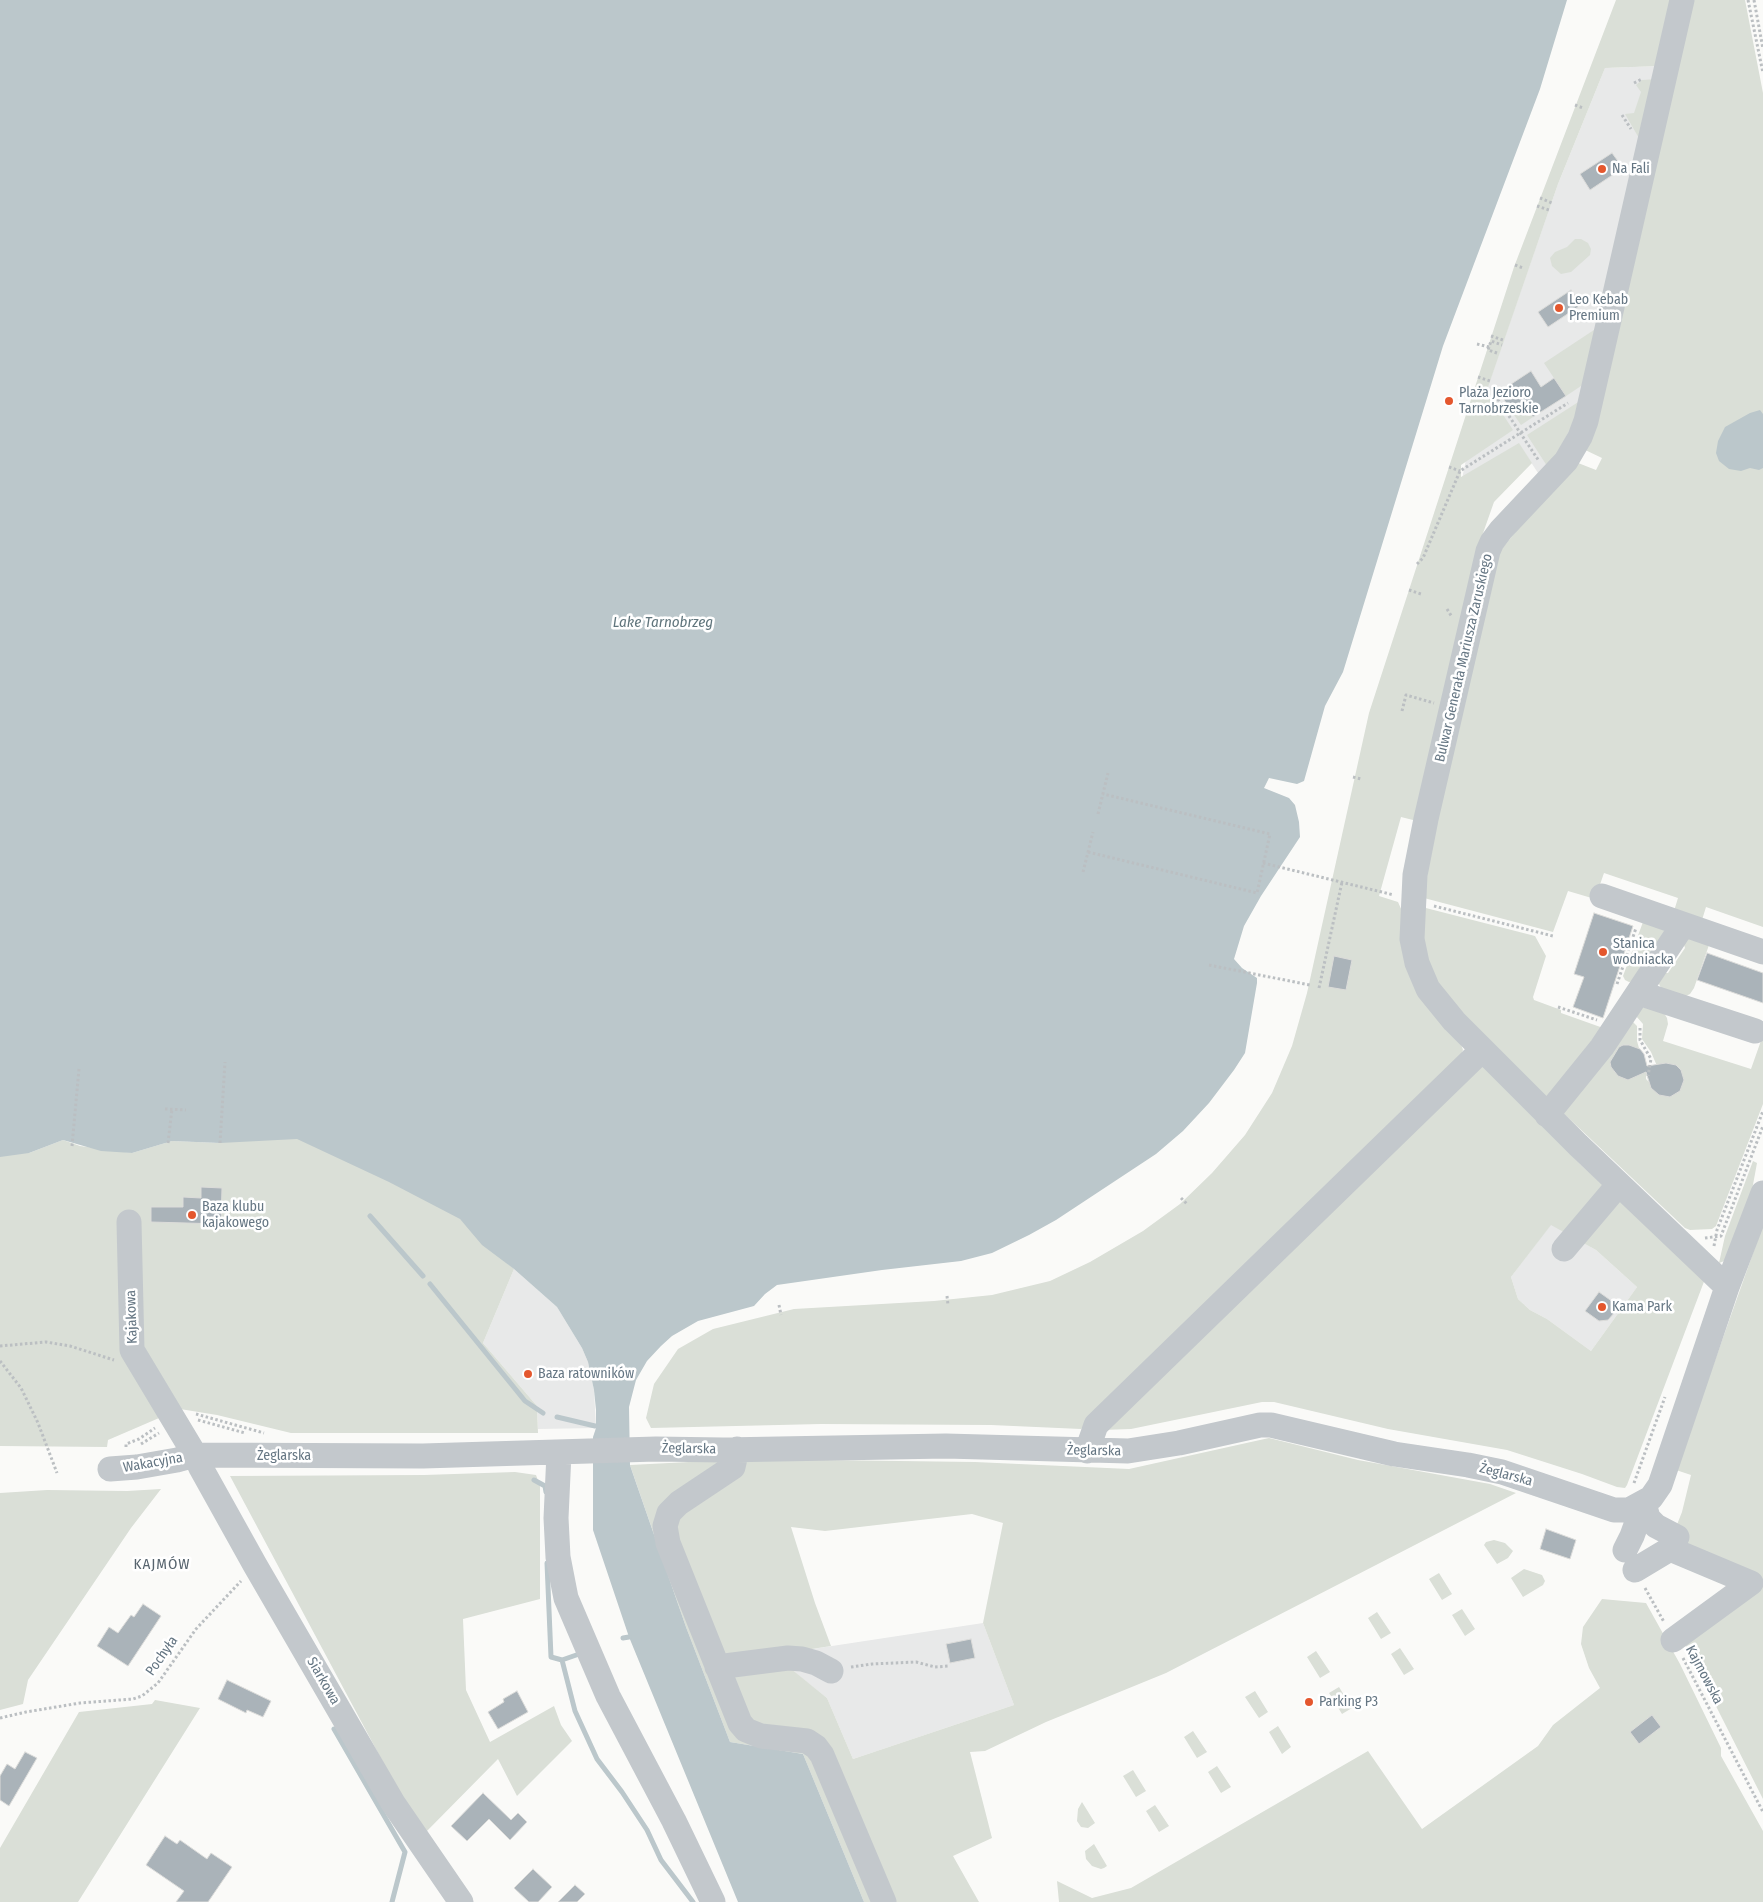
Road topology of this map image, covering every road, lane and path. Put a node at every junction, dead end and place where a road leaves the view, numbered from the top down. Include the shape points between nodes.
1 (1682, 0) edge
2 (1748, 0) edge
3 (1754, 0) edge
4 (1763, 49) edge
5 (1763, 72) edge
6 (1576, 105) dead end
7 (1583, 108) dead end
8 (1540, 198) dead end
9 (1552, 203) dead end
10 (1537, 206) dead end
11 (1549, 210) dead end
12 (1515, 265) dead end
13 (1523, 268) dead end
14 (1491, 336) dead end
15 (1477, 344) dead end
16 (1489, 348) junction
17 (1497, 353) dead end
18 (1478, 377) dead end
19 (1490, 381) dead end
20 (1594, 387) junction
21 (1495, 394) dead end
22 (1469, 409) dead end
23 (1477, 411) dead end
24 (1520, 433) junction
25 (1449, 467) dead end
26 (1460, 471) junction
27 (1550, 478) junction
28 (1417, 564) dead end
29 (1410, 590) dead end
30 (1421, 594) dead end
31 (1451, 708) junction
32 (1402, 711) dead end
33 (1108, 773) dead end
34 (1353, 777) dead end
35 (1361, 780) dead end
36 (1103, 794) junction
37 (1098, 814) dead end
38 (1093, 832) dead end
39 (1088, 852) junction
40 (1264, 863) junction
41 (1083, 872) dead end
42 (1342, 882) junction
43 (1602, 896) dead end
44 (1413, 900) junction
45 (1642, 910) junction
46 (1683, 925) junction
47 (1553, 936) dead end
48 (1763, 952) edge
49 (1209, 965) dead end
50 (1310, 985) dead end
51 (1319, 988) dead end
52 (1627, 992) junction
53 (1558, 1006) dead end
54 (1628, 1026) junction
55 (1755, 1031) dead end
56 (1482, 1050) junction
57 (225, 1062) dead end
58 (80, 1070) dead end
59 (1648, 1076) dead end
60 (165, 1109) dead end
61 (172, 1109) junction
62 (186, 1110) dead end
63 (1763, 1111) edge
64 (1547, 1115) junction
65 (1763, 1126) edge
66 (168, 1143) dead end
67 (220, 1143) dead end
68 (72, 1146) dead end
69 (1619, 1184) junction
70 (1763, 1193) edge
71 (1181, 1198) dead end
72 (1187, 1204) dead end
73 (129, 1222) dead end
74 (1701, 1238) dead end
75 (1715, 1238) junction
76 (1564, 1249) dead end
77 (1709, 1269) junction
78 (1727, 1287) junction
79 (948, 1296) dead end
80 (779, 1305) dead end
81 (948, 1305) dead end
82 (781, 1315) dead end
83 (0, 1346) edge
84 (135, 1354) junction
85 (0, 1361) edge
86 (1666, 1394) dead end
87 (159, 1426) dead end
88 (162, 1432) dead end
89 (138, 1446) dead end
90 (737, 1448) junction
91 (1087, 1451) junction
92 (568, 1453) junction
93 (195, 1455) junction
94 (118, 1461) joint
95 (57, 1472) dead end
96 (1637, 1496) junction
97 (1677, 1538) dead end
98 (1630, 1560) junction
99 (255, 1565) junction
100 (1674, 1640) junction
101 (717, 1666) junction
102 (949, 1666) dead end
103 (831, 1671) joint
104 (0, 1718) edge
105 (1763, 1812) edge
106 (461, 1902) edge
107 (713, 1902) edge
108 (884, 1902) edge

1 - 20 street, Bulwar Generała Mariusza Zaruskiego
2 - 5 path
3 - 4 path
6 - 7 path
8 - 9 path
10 - 11 path
12 - 13 path
14 - 16 path via 1503,343 1491,341
15 - 16 path
16 - 17 path
18 - 19 path
20 - 24 path
20 - 27 street, Bulwar Generała Mariusza Zaruskiego via 1580,438
21 - 24 path
22 - 23 path
24 - 26 path
24 - 27 path
25 - 26 path
26 - 28 path via 1423,558
27 - 31 street, Bulwar Generała Mariusza Zaruskiego via 1492,542
29 - 30 path
31 - 32 path via 1406,695
31 - 44 street, Bulwar Generała Mariusza Zaruskiego via 1426,819
33 - 36 path
34 - 35 path
36 - 37 path
36 - 40 path via 1270,834
38 - 39 path
39 - 40 path via 1257,893
39 - 41 path
40 - 42 path
42 - 44 path
42 - 51 path
43 - 45 street
44 - 47 path
44 - 56 street, Bulwar Generała Mariusza Zaruskiego via 1412,939 1417,963 1428,988
45 - 46 street
45 - 52 path
46 - 48 street
46 - 52 street
49 - 50 path
52 - 54 street
52 - 55 street
53 - 54 path
54 - 59 path via 1652,1059
54 - 64 street
56 - 64 street, Bulwar Generała Mariusza Zaruskiego
56 - 91 street via 1096,1425
57 - 67 path
58 - 68 path
60 - 61 path
61 - 62 path
61 - 66 path
63 - 75 path
64 - 69 street, Bulwar Generała Mariusza Zaruskiego
65 - 75 path via 1721,1236
69 - 76 street
69 - 77 street, Bulwar Generała Mariusza Zaruskiego
70 - 78 street
71 - 72 path
73 - 84 street, Kajakowa
74 - 75 path
75 - 77 path
77 - 78 street, Bulwar Generała Mariusza Zaruskiego
78 - 96 street via 1660,1485 1650,1498
79 - 81 path
80 - 82 path
83 - 84 path via 46,1342 115,1360
84 - 93 street, Kajakowa
85 - 95 path via 21,1388
86 - 96 path via 1633,1486
87 - 94 path via 126,1444
88 - 89 path
90 - 91 street, Żeglarska via 946,1446
90 - 92 street, Żeglarska
90 - 101 street via 733,1467 679,1503 669,1513 664,1526 668,1544
91 - 96 street, Żeglarska via 1161,1447 1271,1425 1394,1454 1502,1472 1614,1510 1629,1510
92 - 93 street, Żeglarska
92 - 107 street via 556,1518 558,1557 566,1598 608,1696
93 - 94 street, Wakacyjna via 137,1467
93 - 99 street, Siarkowa
96 - 97 street via 1648,1518
96 - 98 street
98 - 100 path, Kajmowska
98 - 100 street via 1670,1549 1751,1583
99 - 104 path, Pochyła via 196,1628 158,1683 142,1696 71,1704
99 - 106 street, Siarkowa via 393,1803
100 - 105 path, Kajmowska
101 - 103 street via 788,1658 816,1663
101 - 108 street via 746,1730 761,1736 807,1741 822,1755
102 - 103 path via 935,1667 916,1662

